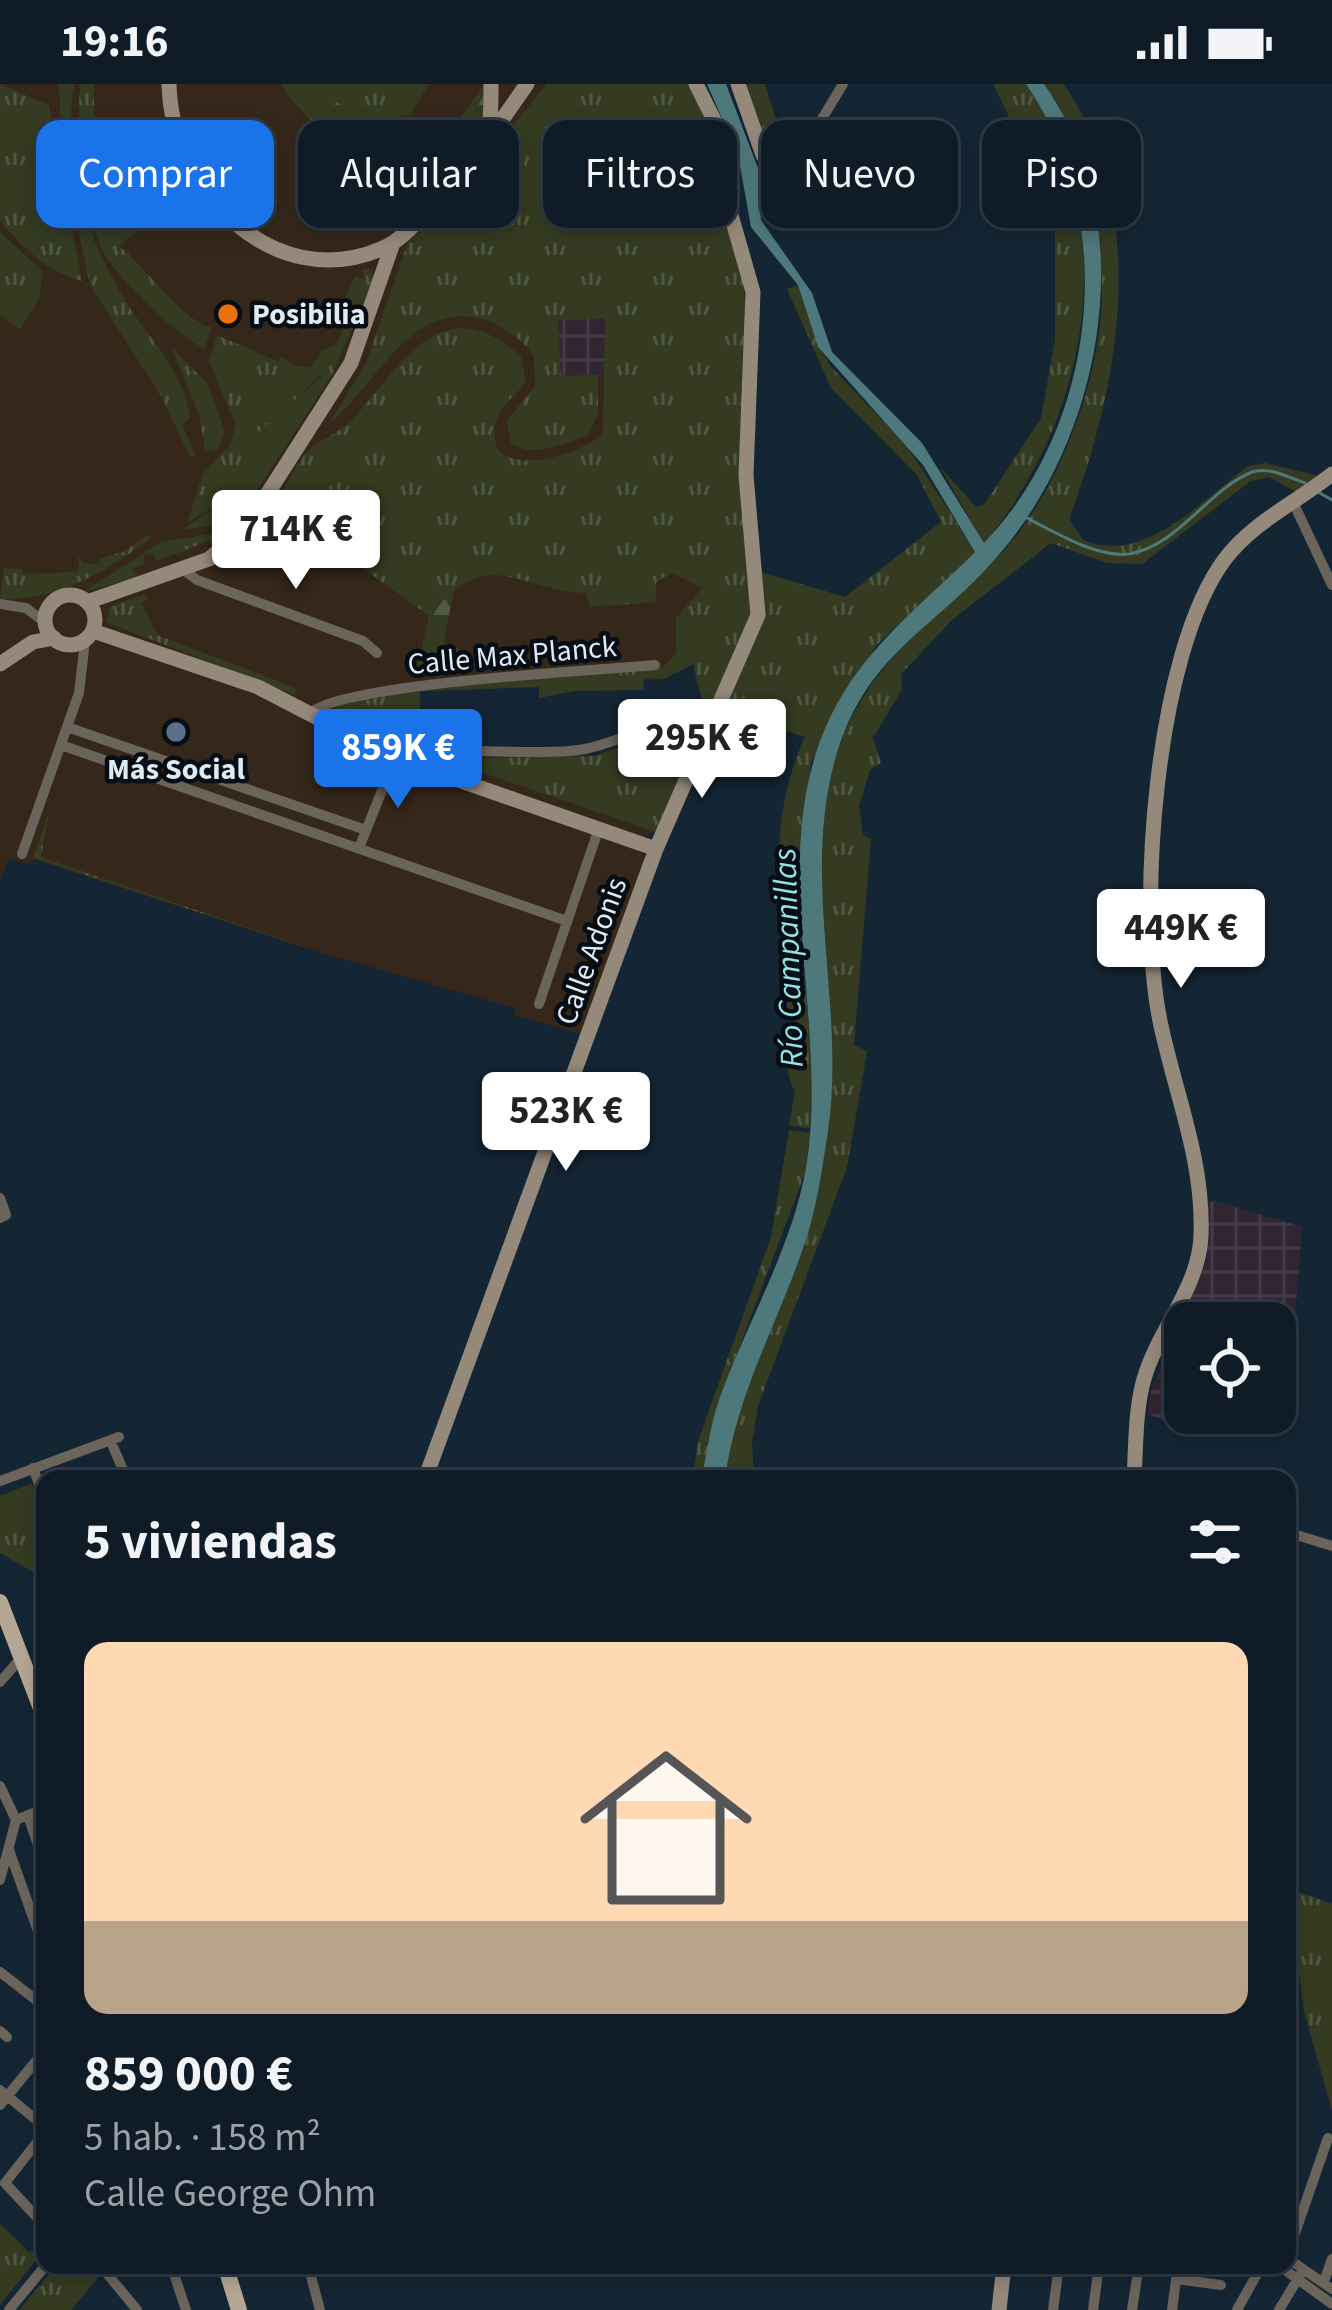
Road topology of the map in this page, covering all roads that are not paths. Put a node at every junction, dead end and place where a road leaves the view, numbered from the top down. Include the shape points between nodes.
1 (169, 84) edge
2 (491, 84) edge
3 (527, 84) edge
4 (696, 84) edge
5 (738, 84) edge
6 (843, 84) edge
7 (492, 120) edge
8 (502, 120) edge
9 (821, 120) edge
10 (761, 149) edge
11 (410, 228) edge
12 (393, 243) junction
13 (1332, 474) edge
14 (1293, 502) junction
15 (184, 570) junction
16 (1332, 585) edge
17 (0, 604) edge
18 (42, 620) junction
19 (92, 623) junction
20 (54, 638) junction
21 (22, 647) junction
22 (377, 653) dead end
23 (0, 664) edge
24 (655, 665) dead end
25 (309, 715) junction
26 (67, 727) junction
27 (705, 735) junction
28 (61, 745) junction
29 (399, 759) junction
30 (598, 828) junction
31 (366, 830) junction
32 (359, 848) junction
33 (656, 849) junction
34 (22, 854) dead end
35 (566, 921) junction
36 (539, 1004) dead end
37 (0, 1198) edge
38 (0, 1218) edge
39 (33, 1468) junction
40 (124, 1470) edge
41 (428, 1470) edge
42 (1135, 1470) edge
43 (36, 1476) edge
44 (0, 1481) edge
45 (1296, 1535) edge
46 (1332, 1546) edge
47 (0, 1602) edge
48 (22, 1657) junction
49 (0, 1682) edge
50 (36, 1695) edge
51 (0, 1786) edge
52 (5, 1809) edge
53 (36, 1812) edge
54 (22, 1818) junction
55 (36, 1847) edge
56 (9, 1850) junction
57 (0, 1880) edge
58 (36, 1926) edge
59 (0, 1972) edge
60 (36, 1997) edge
61 (36, 2060) edge
62 (2, 2097) edge
63 (36, 2123) edge
64 (1328, 2138) dead end
65 (36, 2142) edge
66 (36, 2217) edge
67 (1296, 2231) edge
68 (1332, 2259) edge
69 (1296, 2267) edge
70 (1296, 2270) edge
71 (1301, 2272) junction
72 (39, 2274) edge
73 (107, 2274) edge
74 (175, 2274) edge
75 (227, 2274) edge
76 (310, 2274) edge
77 (1003, 2274) edge
78 (1058, 2274) edge
79 (1099, 2274) edge
80 (1138, 2274) edge
81 (1178, 2274) edge
82 (1185, 2274) edge
83 (1257, 2274) edge
84 (1221, 2285) dead end
85 (1329, 2297) edge
86 (9, 2310) edge
87 (137, 2310) edge
88 (186, 2310) edge
89 (238, 2310) edge
90 (320, 2310) edge
91 (999, 2310) edge
92 (1053, 2310) edge
93 (1093, 2310) edge
94 (1132, 2310) edge
95 (1172, 2310) edge
96 (1237, 2310) edge
97 (1279, 2310) edge

1 - 12 street via 184,163 248,232 316,256
2 - 7 street
3 - 8 street
4 - 27 street, Calle Adonis via 722,136 719,173 753,292 746,475 758,615
5 - 10 street
6 - 9 street
11 - 12 street
12 - 15 street via 351,363 247,526 232,544
13 - 14 street
14 - 16 street
14 - 42 street via 1224,560 1178,656 1152,862 1155,995 1192,1132 1202,1232 1190,1280 1142,1382
15 - 19 street via 123,592
15 - 22 street
17 - 18 street
18 - 19 street via 58,598
18 - 20 street
18 - 21 street
19 - 20 street
19 - 25 street
19 - 26 street
20 - 21 street
21 - 23 street
24 - 25 street, Calle Max Planck via 414,686 322,703
25 - 29 street
26 - 28 street
26 - 31 street
27 - 29 street via 652,727 591,749 429,750
27 - 33 street, Calle Adonis
28 - 32 street
28 - 34 street
29 - 30 street
29 - 31 street
30 - 33 street
30 - 35 street
31 - 32 street
32 - 35 street
33 - 41 street, Calle Adonis
35 - 36 street
37 - 38 street
39 - 40 street via 115,1440
39 - 43 street
39 - 44 street
45 - 46 street
47 - 48 main road
48 - 49 street
48 - 50 main road
51 - 52 street
52 - 54 street
53 - 54 street
54 - 55 street
54 - 56 street
56 - 57 street
56 - 58 street
59 - 60 street
61 - 62 street
62 - 63 street
64 - 67 street
65 - 66 street via 4,2183
68 - 85 street
69 - 71 street
70 - 71 street
71 - 85 street
71 - 85 street
71 - 97 street
72 - 86 street
73 - 87 street
74 - 88 street
75 - 89 main road
76 - 90 street
77 - 91 street
78 - 92 street
79 - 93 street
80 - 94 street
81 - 95 street
82 - 84 street
83 - 96 street

